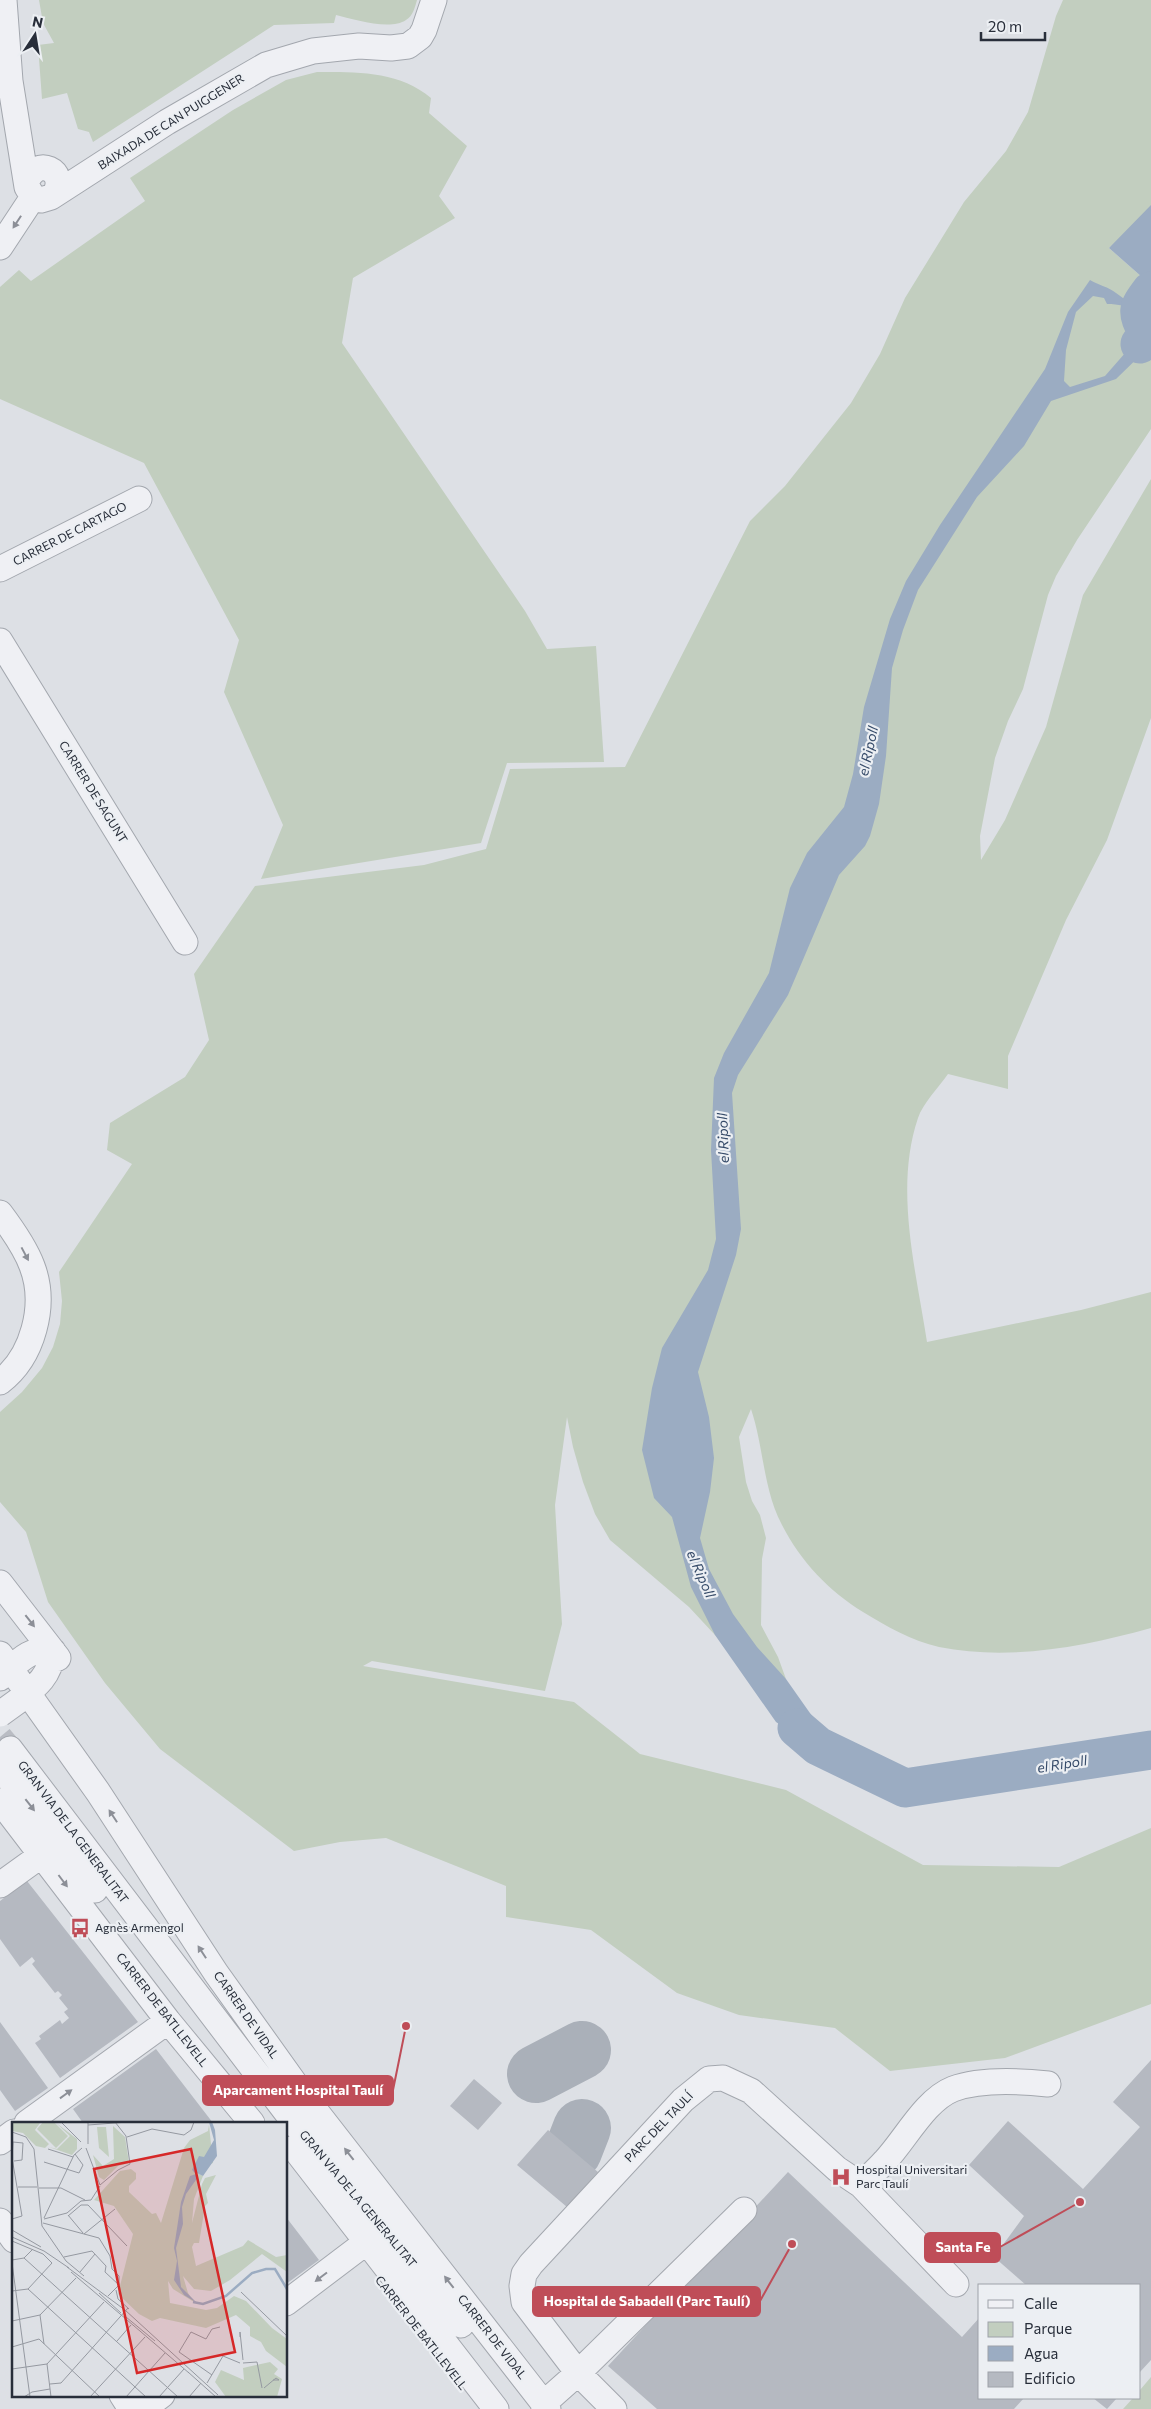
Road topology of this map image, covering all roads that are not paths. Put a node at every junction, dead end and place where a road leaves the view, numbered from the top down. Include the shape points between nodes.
1 (4, 0) edge
2 (434, 0) edge
3 (43, 182) junction
4 (0, 247) edge
5 (139, 499) dead end
6 (0, 569) edge
7 (0, 642) edge
8 (185, 942) dead end
9 (0, 1213) edge
10 (3, 1374) edge
11 (0, 1583) edge
12 (59, 1660) junction
13 (4, 1667) edge
14 (16, 1702) edge
15 (5, 1758) edge
16 (0, 1801) edge
17 (43, 1854) junction
18 (0, 1886) edge
19 (168, 2021) junction
20 (1048, 2084) dead end
21 (28, 2122) edge
22 (251, 2122) edge
23 (273, 2122) edge
24 (12, 2133) edge
25 (288, 2141) edge
26 (0, 2142) edge
27 (288, 2167) edge
28 (861, 2184) junction
29 (744, 2210) dead end
30 (0, 2221) edge
31 (12, 2237) edge
32 (356, 2250) junction
33 (956, 2284) dead end
34 (288, 2301) edge
35 (578, 2373) junction
36 (123, 2396) edge
37 (161, 2396) edge
38 (540, 2407) edge
39 (131, 2409) edge
40 (144, 2409) edge
41 (480, 2409) edge
42 (496, 2409) edge
43 (614, 2409) edge

1 - 3 street via 10,81 19,134
2 - 3 street, BAIXADA DE CAN PUIGGENER via 424,30 408,46 359,46 313,51 266,65 167,122 107,163
3 -> 4 street
5 - 6 street, CARRER DE CARTAGO
7 - 8 street, CARRER DE SAGUNT
9 -> 10 street via 32,1267 37,1294 33,1332 23,1356
11 -> 12 street
12 - 13 street via 44,1649
12 - 14 street via 51,1665 40,1684
13 - 14 street, CARRER DE VIDAL
38 -> 14 street, CARRER DE VIDAL via 301,2092 216,1973 98,1792
15 -> 23 street, GRAN VIA DE LA GENERALITAT
15 - 38 street, GRAN VIA DE LA GENERALITAT via 309,2142
16 - 17 street, CARRER DE BATLLEVELL
17 - 18 street
17 -> 19 street, CARRER DE BATLLEVELL
21 -> 19 street
19 - 22 street, CARRER DE BATLLEVELL
20 - 28 street via 1016,2081 952,2090 923,2114 886,2160
24 - 26 street
25 - 42 street, GRAN VIA DE LA GENERALITAT
27 - 32 street, CARRER DE BATLLEVELL
28 - 33 street, PARC DEL TAULÍ
28 - 35 street, PARC DEL TAULÍ via 837,2169 751,2091 723,2078 709,2079 683,2100 524,2274 524,2302
29 - 35 street
30 - 31 street
32 -> 34 street
32 - 41 street, CARRER DE BATLLEVELL
35 - 38 street
35 - 43 street, PARC DEL TAULÍ
36 - 39 street
37 - 40 street

